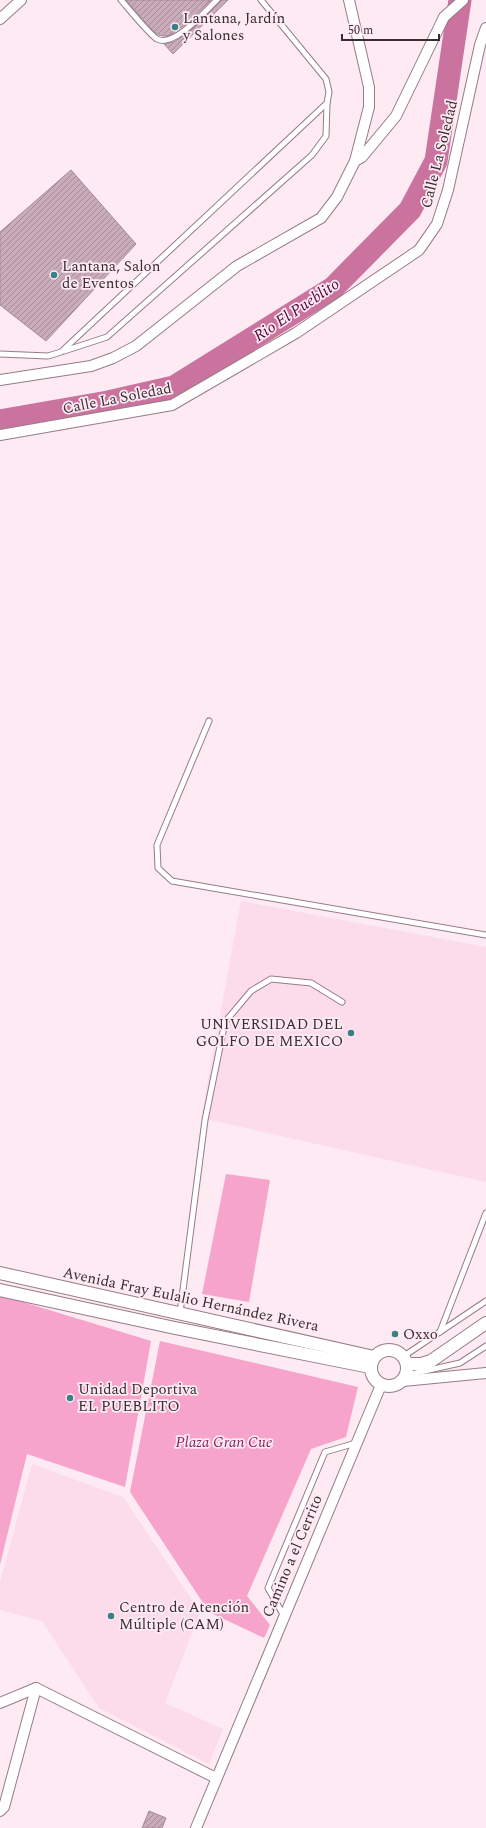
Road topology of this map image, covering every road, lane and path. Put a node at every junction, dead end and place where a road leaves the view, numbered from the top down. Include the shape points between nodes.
1 (21, 0) edge
2 (121, 0) edge
3 (217, 0) edge
4 (261, 0) edge
5 (349, 0) edge
6 (463, 0) edge
7 (0, 19) edge
8 (486, 28) edge
9 (327, 103) junction
10 (355, 161) junction
11 (61, 352) junction
12 (0, 354) edge
13 (0, 380) edge
14 (0, 435) edge
15 (209, 721) dead end
16 (486, 935) edge
17 (342, 1002) dead end
18 (486, 1213) edge
19 (0, 1273) edge
20 (0, 1290) edge
21 (486, 1301) edge
22 (180, 1313) junction
23 (486, 1323) edge
24 (440, 1332) junction
25 (486, 1346) edge
26 (372, 1362) junction
27 (405, 1369) junction
28 (486, 1373) edge
29 (381, 1385) junction
30 (356, 1443) junction
31 (284, 1616) junction
32 (36, 1688) junction
33 (0, 1702) edge
34 (216, 1778) junction
35 (0, 1811) edge
36 (196, 1828) edge

1 - 7 street
2 - 3 lane via 157,39 169,41 179,36
4 - 9 lane via 326,79 329,92
5 - 10 street via 369,86 369,107
6 - 10 street via 444,17 396,116 362,157
8 - 14 street, Calle La Soledad via 448,190 437,224 419,250 296,332 172,405
9 - 11 lane
9 - 11 lane via 326,136 312,155 107,337
10 - 13 street via 337,197 321,218 237,266 136,346 114,358 91,366
11 - 12 lane via 48,356
15 - 16 lane via 157,845 158,868 172,880
17 - 22 lane via 311,983 271,979 251,991 225,1022 205,1120
18 - 24 lane
19 - 22 street, Avenida Fray Eulalio Hernández Rivera
20 - 26 street, Avenida Fray Eulalio Hernández Rivera via 175,1328
21 - 24 lane
22 - 26 street, Avenida Fray Eulalio Hernández Rivera
23 - 27 street via 431,1361
24 - 27 lane
25 - 27 lane via 460,1363
26 - 27 street via 379,1352 396,1351
26 - 29 street via 372,1374 375,1381
27 - 28 street
27 - 29 street via 397,1386
29 - 30 street, Camino a el Cerrito
30 - 31 street, Camino a el Cerrito
30 - 31 lane via 325,1452 268,1588
31 - 34 street, Camino a el Cerrito
32 - 33 street
32 - 34 street
32 - 35 street via 4,1807
34 - 36 street, Camino a el Cerrito

